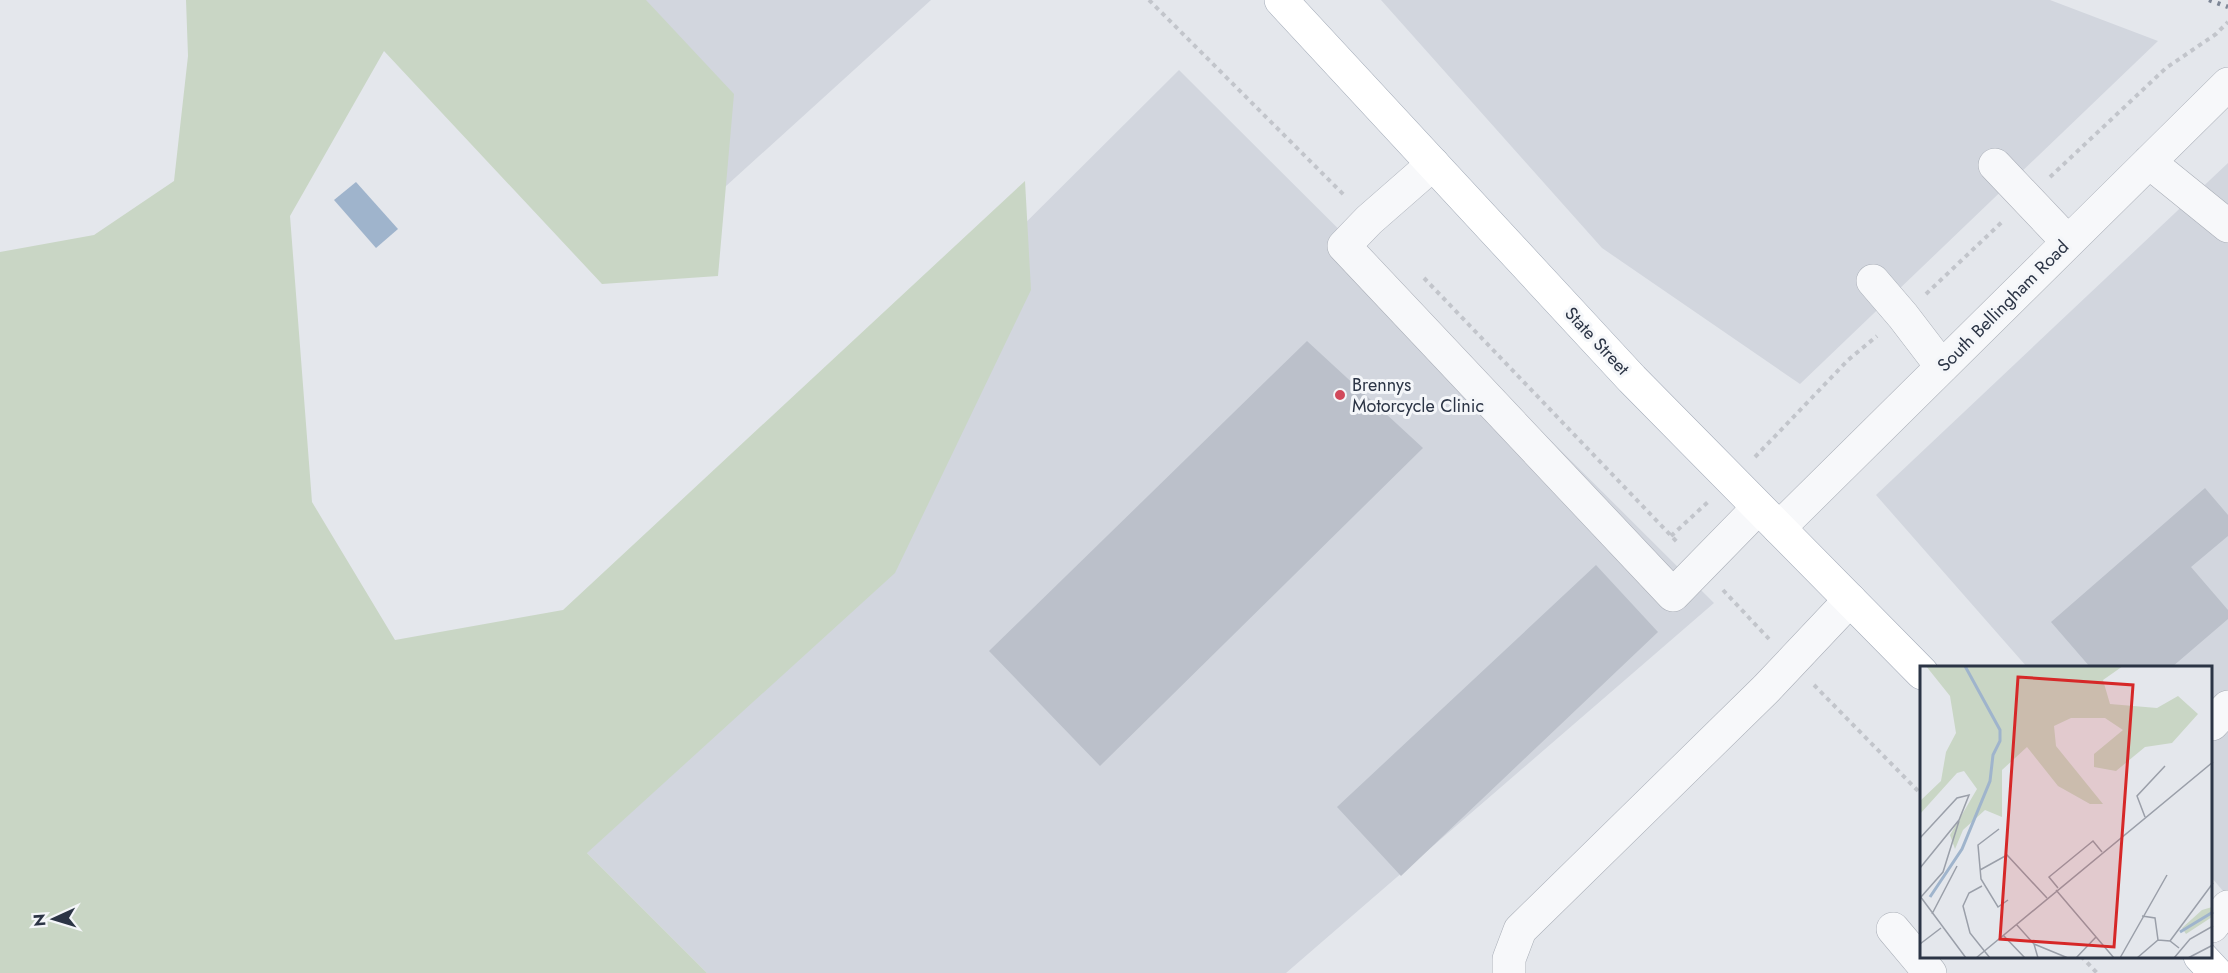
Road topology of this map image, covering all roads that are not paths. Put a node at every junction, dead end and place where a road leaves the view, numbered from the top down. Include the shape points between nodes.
1 (1281, 0) edge
2 (2228, 84) edge
3 (2149, 162) junction
4 (1433, 164) junction
5 (1995, 165) dead end
6 (2228, 226) edge
7 (2068, 242) junction
8 (1873, 281) dead end
9 (1942, 367) junction
10 (1769, 518) junction
11 (1850, 600) junction
12 (1920, 671) edge
13 (2228, 707) edge
14 (2213, 722) edge
15 (2228, 907) edge
16 (2213, 924) edge
17 (1893, 929) dead end
18 (2201, 958) edge
19 (1509, 973) edge
20 (1930, 973) edge
21 (2216, 973) edge

1 - 4 main road, State Street
2 - 3 street, South Bellingham Road
3 - 6 street
3 - 7 street, South Bellingham Road
4 - 10 main road, State Street via 1632,380
4 - 10 street, South Bellingham Road via 1344,246 1673,594
5 - 7 street
7 - 9 street, South Bellingham Road
8 - 9 street
9 - 10 street, South Bellingham Road
10 - 11 main road, State Street
11 - 12 main road, State Street
11 - 19 street via 1766,689 1520,930 1509,959
13 - 14 street
15 - 16 street
17 - 20 street
18 - 21 main road

